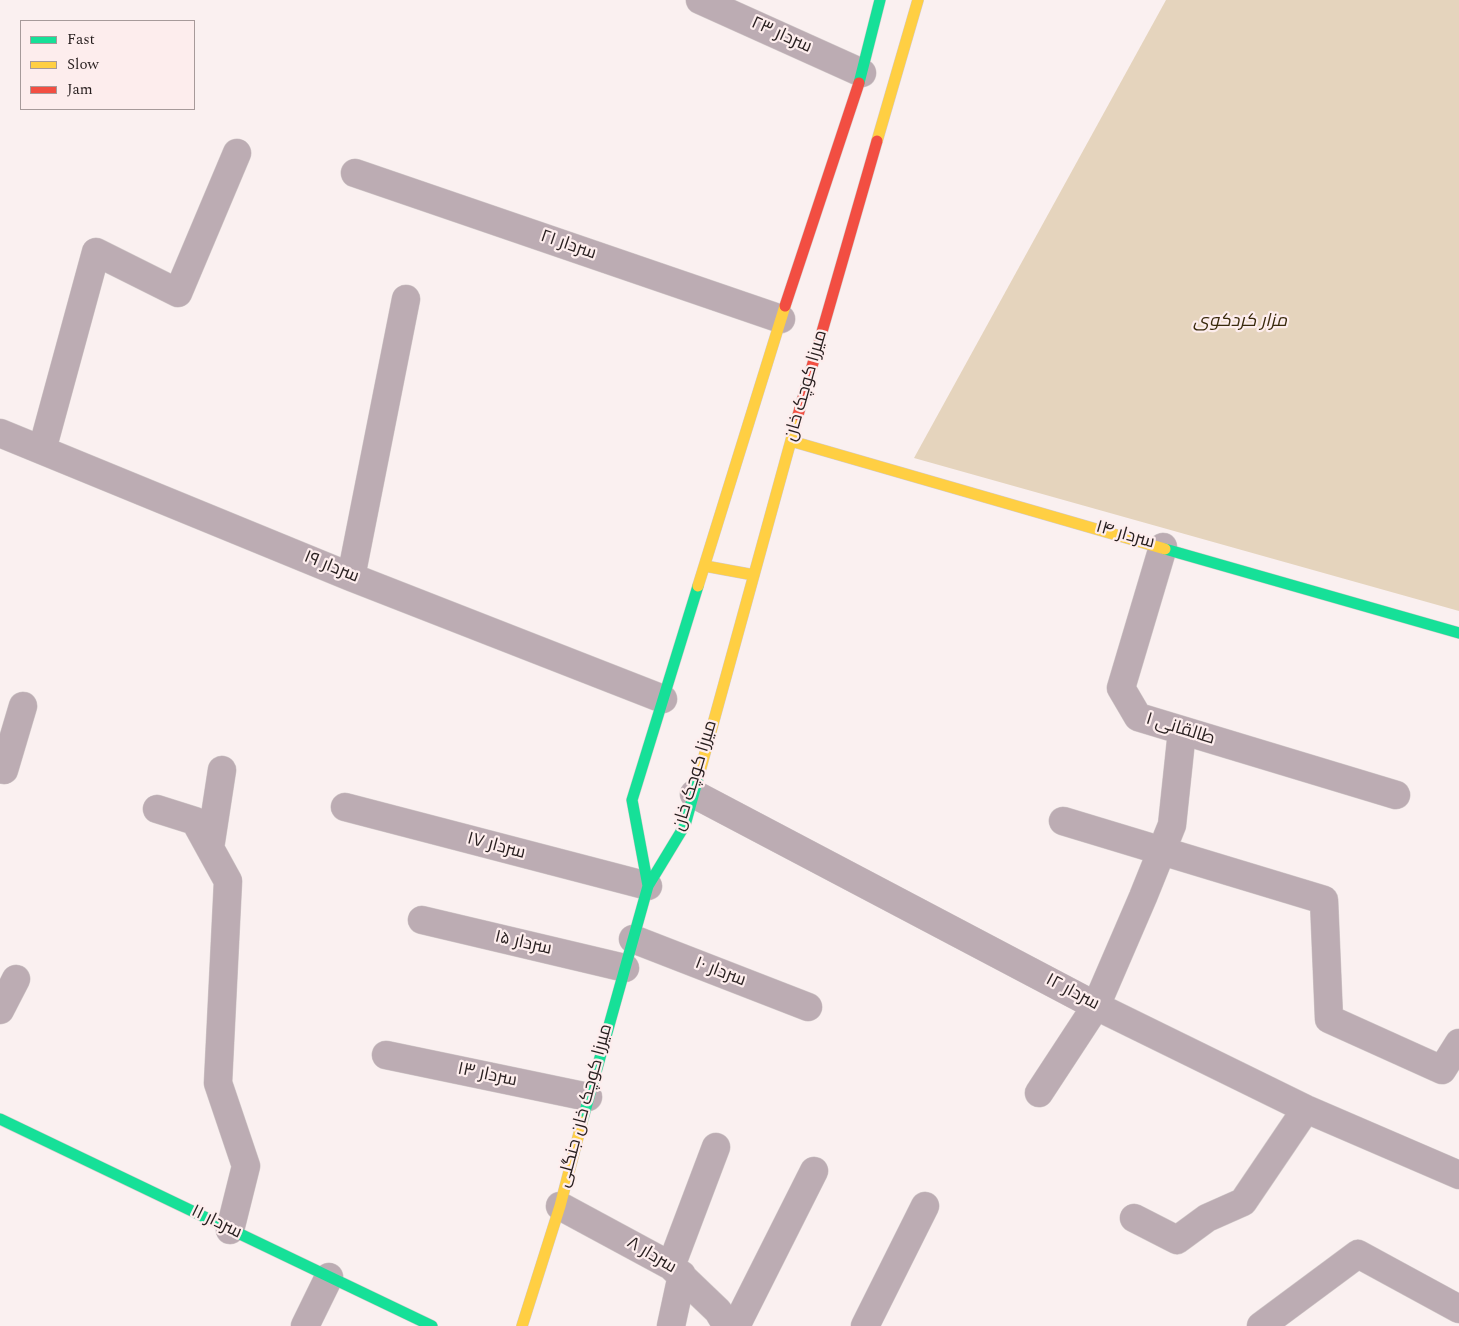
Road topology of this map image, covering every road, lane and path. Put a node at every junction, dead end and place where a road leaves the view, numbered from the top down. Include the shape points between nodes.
1 (700, 0) edge
2 (880, 0) edge
3 (918, 0) edge
4 (862, 73) junction
5 (237, 153) dead end
6 (355, 173) dead end
7 (406, 299) dead end
8 (781, 319) junction
9 (0, 433) edge
10 (791, 441) junction
11 (42, 450) junction
12 (1163, 547) junction
13 (705, 566) junction
14 (754, 574) junction
15 (351, 576) junction
16 (1459, 633) edge
17 (663, 699) junction
18 (23, 706) dead end
19 (1182, 731) junction
20 (0, 769) edge
21 (222, 770) dead end
22 (694, 794) junction
23 (1396, 795) dead end
24 (344, 807) dead end
25 (157, 809) dead end
26 (1063, 821) dead end
27 (210, 848) junction
28 (1161, 852) junction
29 (648, 886) junction
30 (422, 920) dead end
31 (633, 939) junction
32 (625, 968) junction
33 (16, 979) dead end
34 (1096, 1006) junction
35 (808, 1007) dead end
36 (0, 1010) edge
37 (1459, 1043) edge
38 (386, 1054) dead end
39 (1039, 1093) dead end
40 (588, 1097) junction
41 (1306, 1108) junction
42 (0, 1119) edge
43 (716, 1147) dead end
44 (814, 1171) dead end
45 (1459, 1175) edge
46 (560, 1206) junction
47 (925, 1206) dead end
48 (1134, 1218) dead end
49 (230, 1230) junction
50 (677, 1270) junction
51 (329, 1277) junction
52 (1459, 1309) edge
53 (871, 1324) edge
54 (305, 1326) edge
55 (432, 1326) edge
56 (522, 1326) edge
57 (671, 1326) edge
58 (727, 1326) edge
59 (736, 1326) edge
60 (1261, 1326) edge

1 - 4 street, سردار ۲۳
2 - 4 main road
3 - 10 main road, میرزا کوچک خان
4 - 8 main road
5 - 11 street via 178,293 96,252
6 - 8 street, سردار ۲۱
7 - 15 street
8 - 13 main road
9 - 11 street, سردار ۱۹
10 - 12 main road, سردار ۱۴
10 - 14 main road, میرزا کوچک خان
11 - 15 street, سردار ۱۹
12 - 16 main road, سردار ۱۴
12 - 19 street, طالقانی ۱ via 1121,688 1138,717
13 - 14 main road
13 - 17 main road
14 - 22 main road, میرزا کوچک خان
15 - 17 street, سردار ۱۹
17 - 29 main road via 632,800
18 - 20 street via 4,770
19 - 23 street, طالقانی ۱
19 - 28 street via 1172,825
21 - 27 street
22 - 29 main road, میرزا کوچک خان via 685,825
22 - 34 street, سردار ۱۲
24 - 29 street, سردار ۱۷
25 - 27 street via 195,821
26 - 28 street
27 - 49 street via 228,881 218,1084 246,1166
28 - 34 street
28 - 37 street via 1324,900 1329,1019 1442,1070
29 - 31 main road, میرزا کوچک خان جنگلی
30 - 32 street, سردار ۱۵
31 - 32 main road, میرزا کوچک خان جنگلی
31 - 35 street, سردار ۱۰
32 - 40 main road, میرزا کوچک خان جنگلی
33 - 36 street
34 - 39 street
34 - 41 street, سردار ۱۲
38 - 40 street, سردار ۱۳
40 - 46 main road, میرزا کوچک خان جنگلی
41 - 45 street, سردار ۱۲
41 - 48 street via 1243,1202 1207,1218 1177,1240
42 - 49 main road, سردار ۱۱
43 - 50 street
44 - 59 street
46 - 50 street, سردار ۸
46 - 56 main road, میرزا کوچک خان جنگلی
47 - 53 street
49 - 51 main road, سردار ۱۱
50 - 57 street
50 - 58 street, سردار ۸ via 718,1311
51 - 54 street
51 - 55 main road, سردار ۱۱
52 - 60 street via 1358,1254

